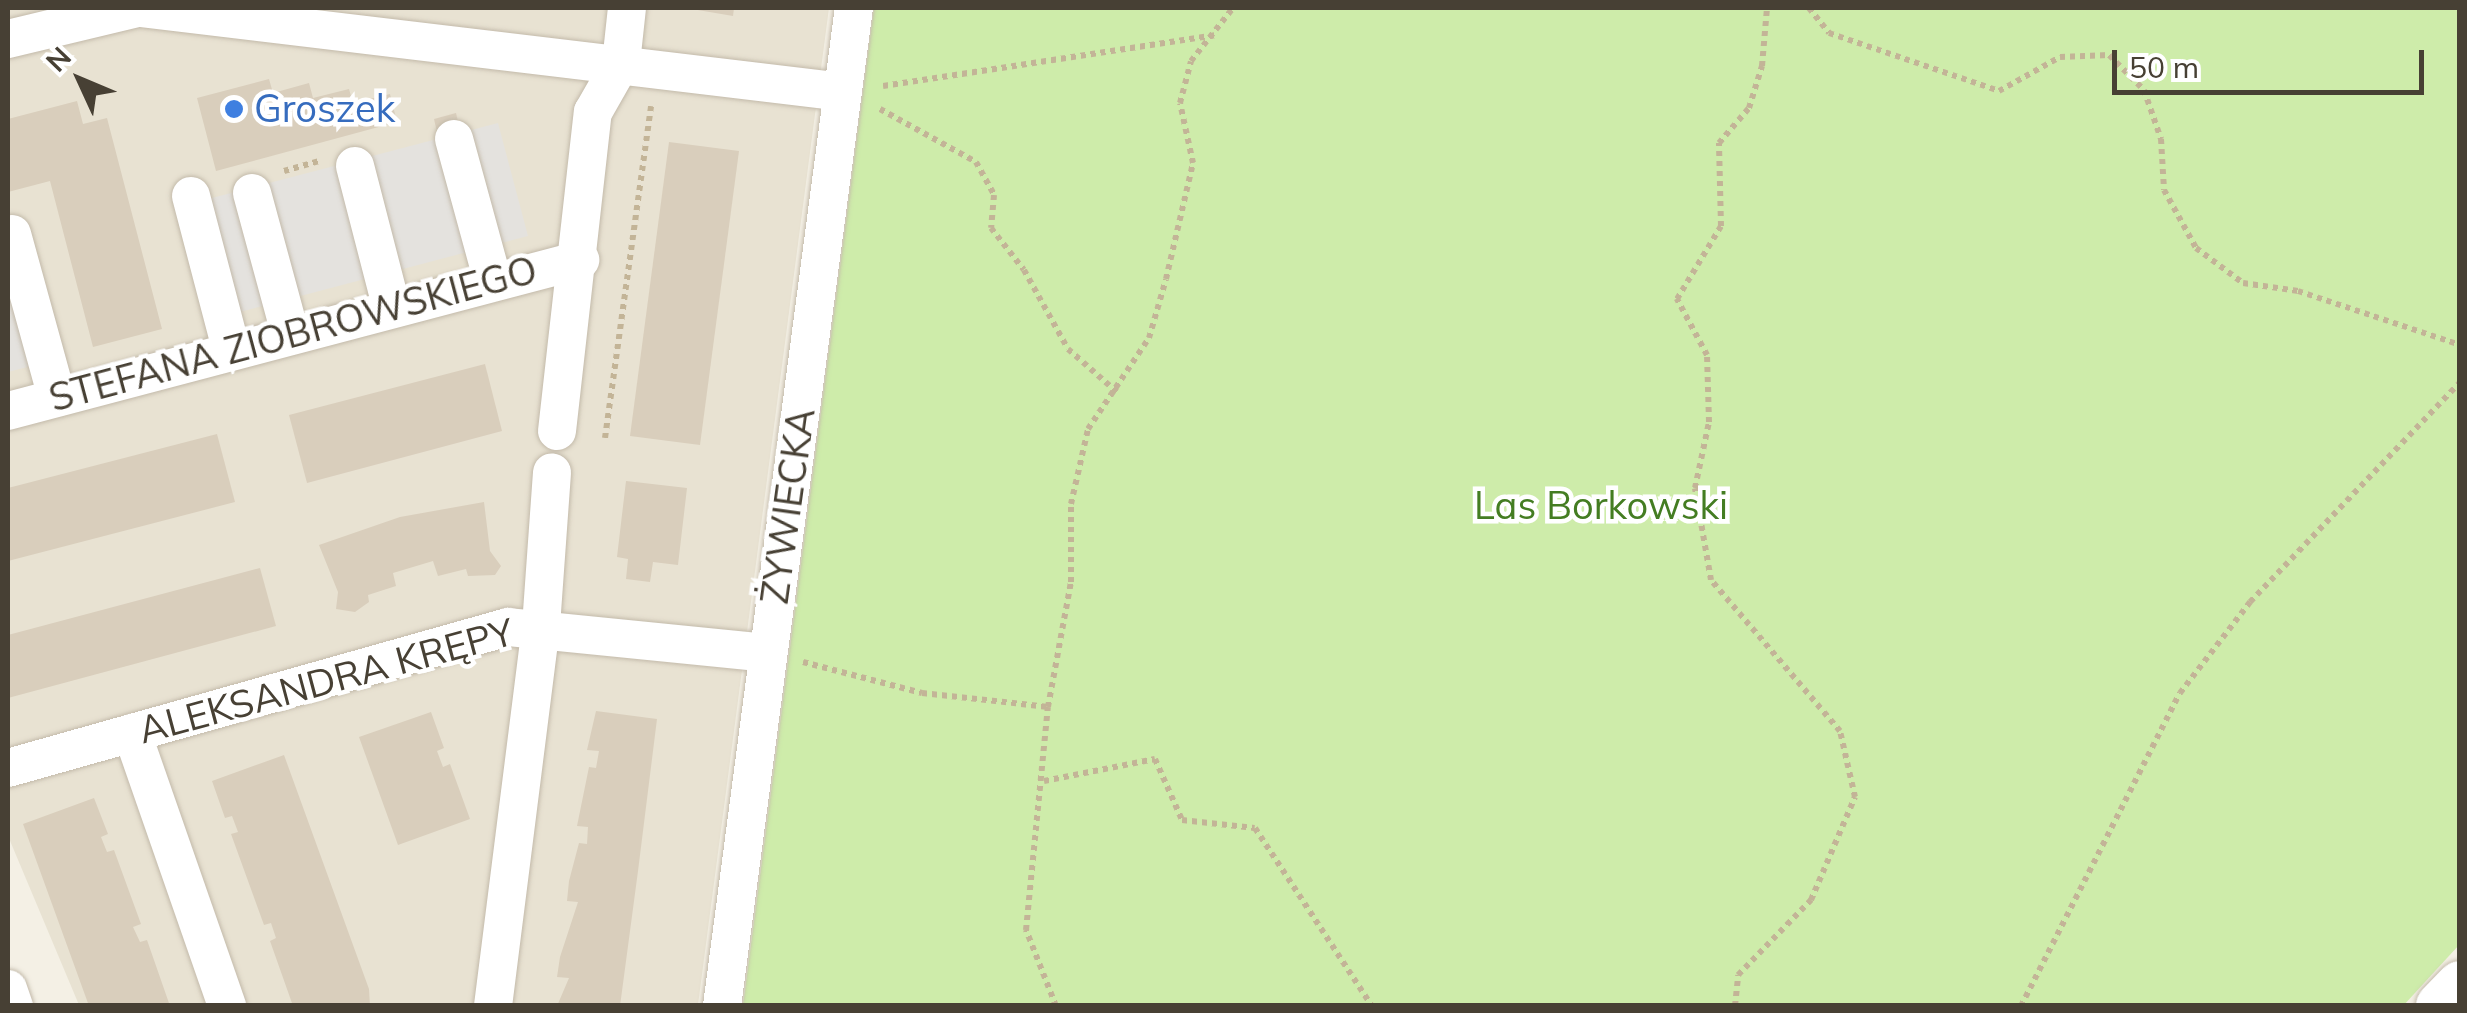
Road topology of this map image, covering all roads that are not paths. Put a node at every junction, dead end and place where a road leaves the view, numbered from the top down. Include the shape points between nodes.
1 (138, 8) edge
2 (627, 8) edge
3 (854, 8) edge
4 (8, 39) edge
5 (621, 63) junction
6 (842, 92) junction
7 (454, 139) dead end
8 (345, 162) road end
9 (258, 185) road end
10 (191, 196) dead end
11 (12, 234) dead end
12 (580, 260) junction
13 (492, 278) junction
14 (390, 305) junction
15 (290, 333) junction
16 (231, 349) junction
17 (57, 397) junction
18 (8, 411) edge
19 (557, 432) dead end
20 (552, 472) dead end
21 (540, 626) junction
22 (768, 653) junction
23 (132, 734) junction
24 (8, 768) edge
25 (2460, 984) edge
26 (8, 990) edge
27 (14, 1006) edge
28 (227, 1006) edge
29 (493, 1006) edge
30 (722, 1006) edge
31 (2440, 1006) edge

1 - 4 street
1 - 5 street
2 - 5 street
3 - 6 street, ŻYWIECKA
5 - 6 street
5 - 12 street via 593,112
6 - 22 street, ŻYWIECKA
7 - 13 street
8 - 14 street
9 - 15 street
10 - 16 street
11 - 17 street
12 - 13 street, STEFANA ZIOBROWSKIEGO
12 - 19 street
13 - 14 street, STEFANA ZIOBROWSKIEGO
14 - 15 street, STEFANA ZIOBROWSKIEGO
15 - 16 street, STEFANA ZIOBROWSKIEGO
16 - 17 street, STEFANA ZIOBROWSKIEGO
17 - 18 street, STEFANA ZIOBROWSKIEGO
20 - 21 street
21 - 22 street, ALEKSANDRA KRĘPY
21 - 23 street, ALEKSANDRA KRĘPY via 508,626
21 - 29 street
22 - 30 street, ŻYWIECKA
23 - 24 street, ALEKSANDRA KRĘPY
23 - 28 street
25 - 31 street
26 - 27 street

